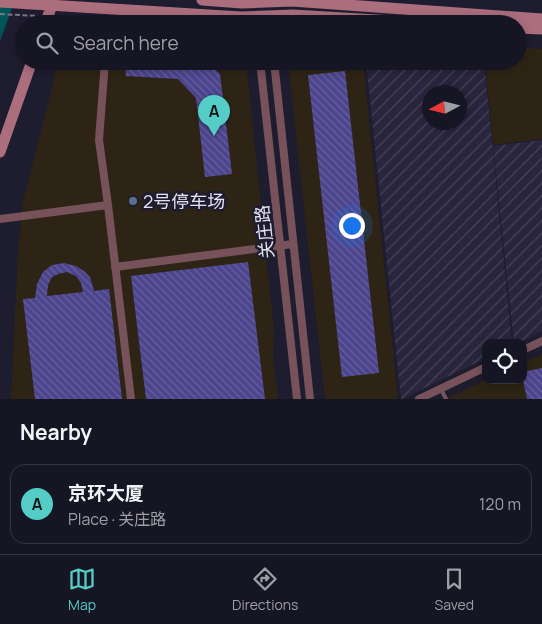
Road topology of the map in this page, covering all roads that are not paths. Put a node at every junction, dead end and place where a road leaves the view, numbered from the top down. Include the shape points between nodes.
1 (202, 0) edge
2 (0, 2) edge
3 (265, 2) junction
4 (52, 5) junction
5 (48, 15) edge
6 (210, 15) edge
7 (265, 15) edge
8 (498, 15) edge
9 (527, 17) edge
10 (542, 18) edge
11 (527, 28) edge
12 (542, 29) edge
13 (29, 70) edge
14 (104, 70) edge
15 (261, 70) edge
16 (275, 70) edge
17 (0, 152) edge
18 (108, 205) junction
19 (0, 219) edge
20 (294, 244) junction
21 (280, 245) junction
22 (115, 267) junction
23 (542, 341) edge
24 (527, 348) edge
25 (482, 370) edge
26 (441, 389) junction
27 (131, 399) edge
28 (297, 399) edge
29 (310, 399) edge
30 (419, 399) edge
31 (446, 399) edge

1 - 3 main road
2 - 4 main road
3 - 7 street
3 - 8 main road via 292,1
4 - 5 main road
4 - 6 main road
9 - 10 main road
11 - 12 main road
13 - 17 main road
14 - 18 street via 99,140
15 - 21 street, 关庄路
16 - 20 street, 关庄路
18 - 19 street
18 - 22 street
20 - 21 street
20 - 29 street, 关庄路
21 - 22 street
21 - 28 street, 关庄路
22 - 27 street
23 - 24 street
25 - 26 street
26 - 30 street
26 - 31 lane

